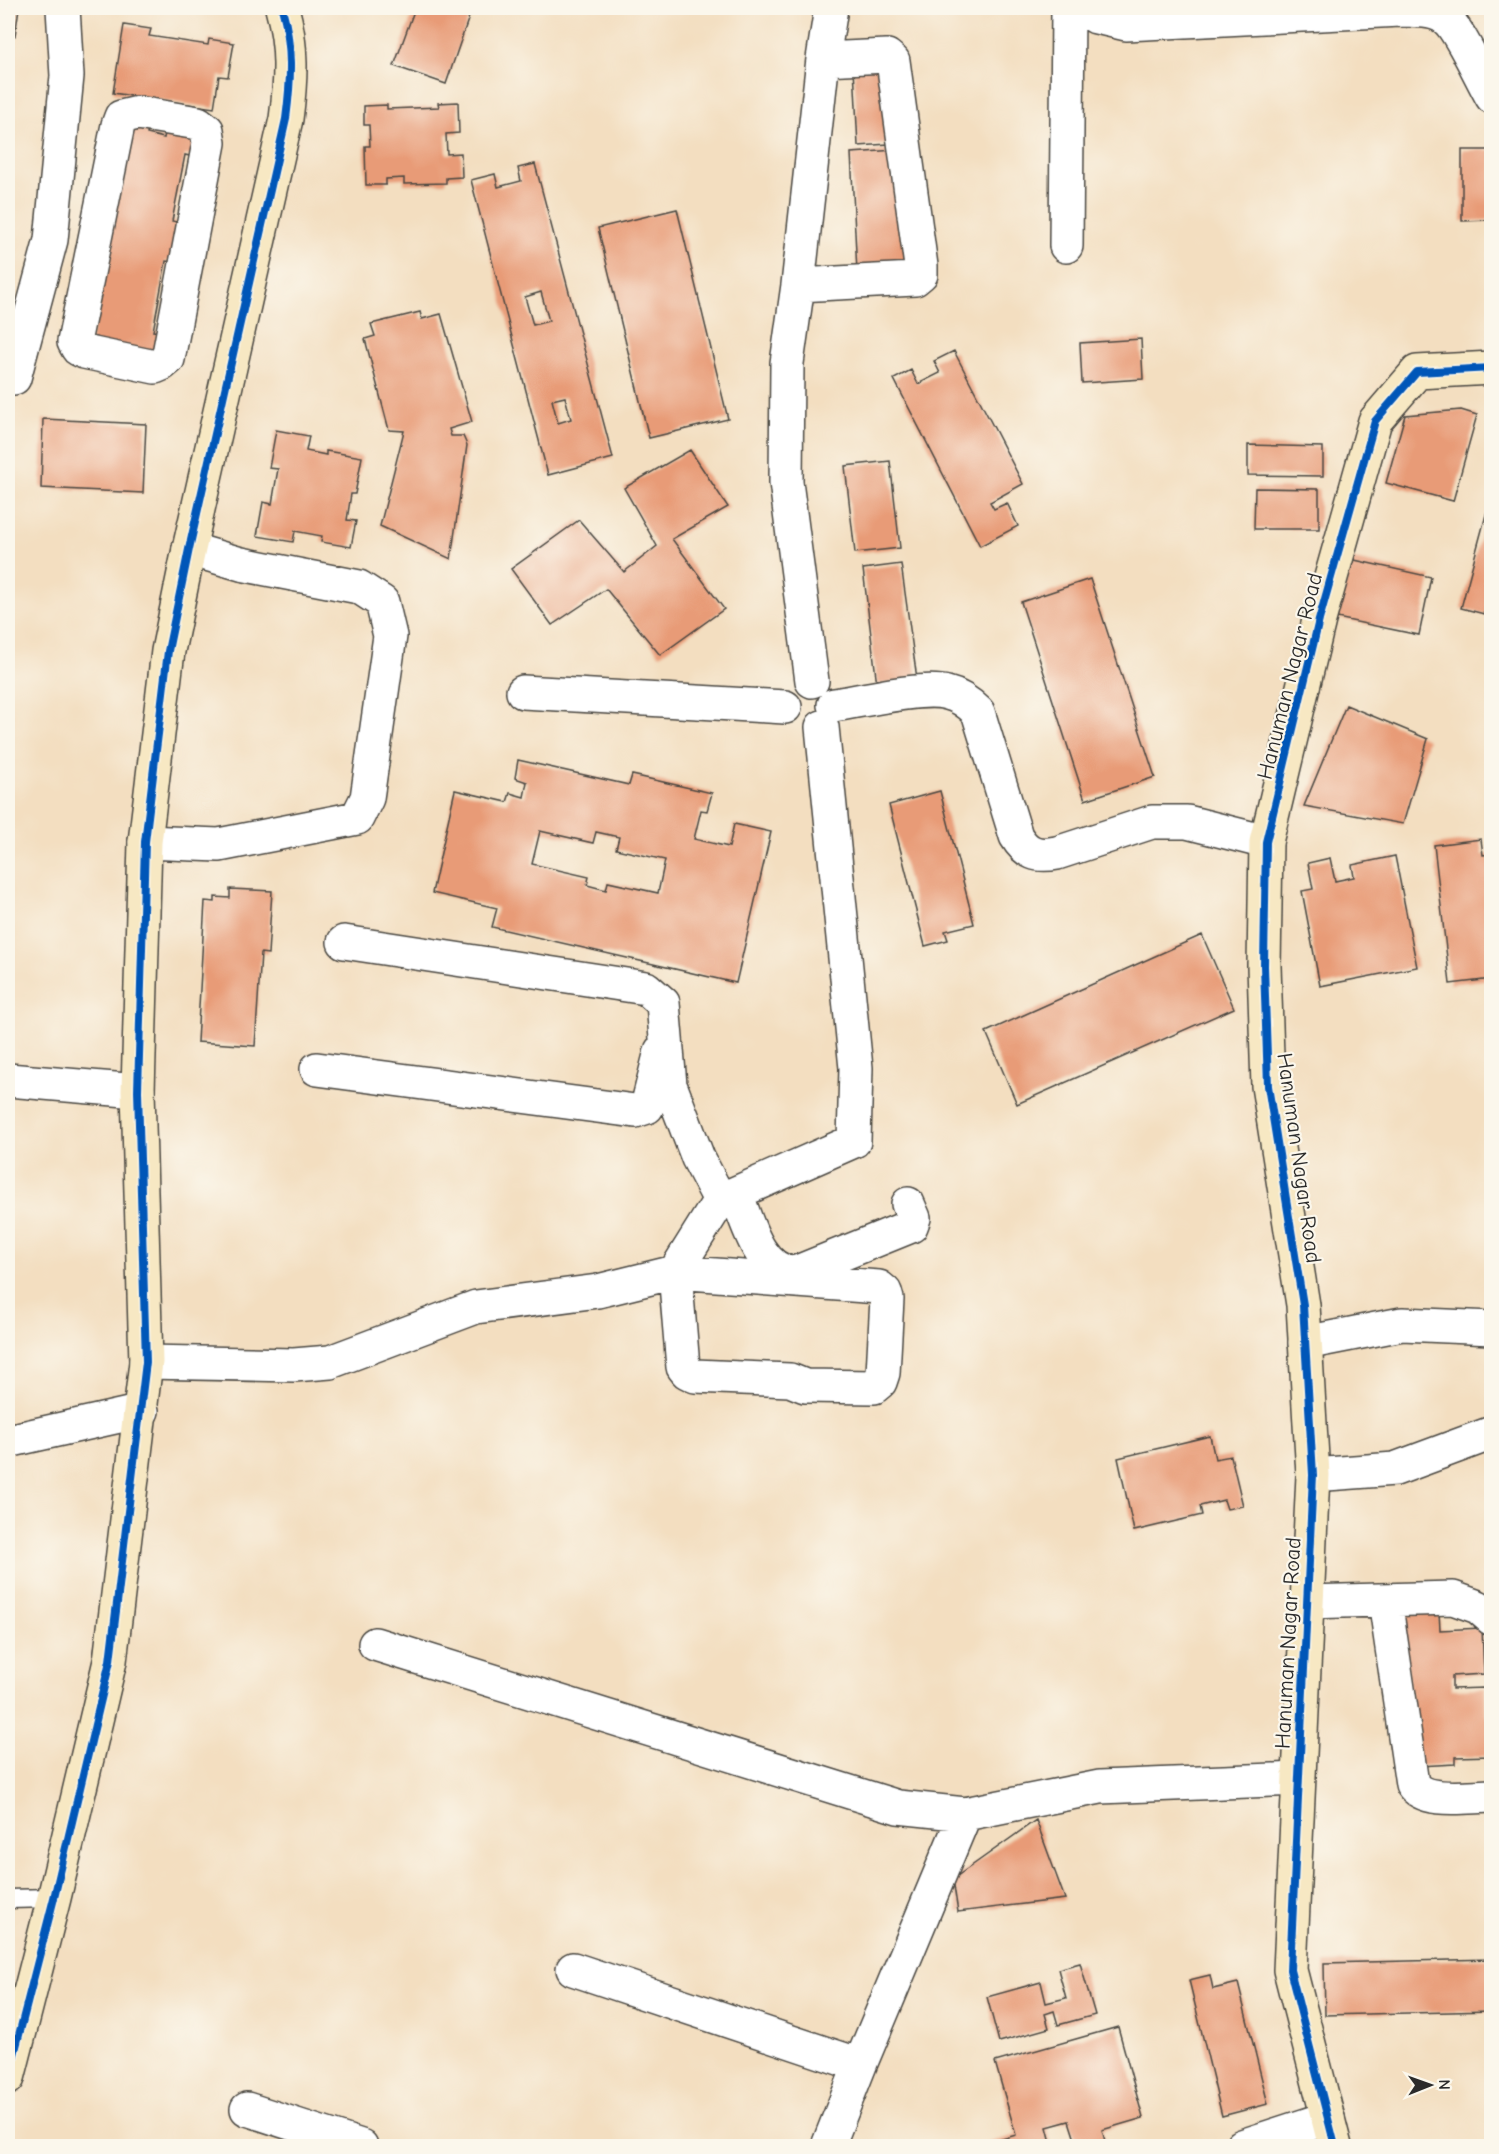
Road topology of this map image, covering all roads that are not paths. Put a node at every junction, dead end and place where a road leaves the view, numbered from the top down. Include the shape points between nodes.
1 (63, 8) edge
2 (282, 8) edge
3 (831, 8) edge
4 (1068, 8) edge
5 (1081, 8) edge
6 (1413, 9) edge
7 (823, 59) junction
8 (1491, 97) edge
9 (58, 173) junction
10 (106, 182) junction
11 (1066, 246) dead end
12 (798, 285) junction
13 (1491, 368) edge
14 (14, 378) dead end
15 (189, 549) junction
16 (812, 681) junction
17 (523, 692) dead end
18 (785, 707) junction
19 (828, 716) junction
20 (145, 842) junction
21 (1266, 842) junction
22 (344, 942) dead end
23 (665, 1035) junction
24 (318, 1069) dead end
25 (8, 1080) edge
26 (138, 1091) junction
27 (728, 1196) junction
28 (908, 1204) dead end
29 (675, 1272) junction
30 (1491, 1328) edge
31 (1305, 1343) junction
32 (147, 1362) junction
33 (142, 1411) junction
34 (1491, 1433) edge
35 (8, 1441) edge
36 (1313, 1475) junction
37 (1385, 1600) junction
38 (1306, 1602) junction
39 (1491, 1619) edge
40 (375, 1644) dead end
41 (1298, 1779) junction
42 (1491, 1796) edge
43 (965, 1814) junction
44 (54, 1898) junction
45 (8, 1899) edge
46 (573, 1969) dead end
47 (860, 2065) junction
48 (8, 2078) edge
49 (247, 2109) dead end
50 (1331, 2132) edge
51 (361, 2146) edge
52 (828, 2146) edge
53 (1242, 2146) edge

1 - 9 street via 67,76
2 - 15 street via 291,74 286,119
3 - 7 street
4 - 11 street
5 - 6 street via 1096,17 1126,24
6 - 8 street via 1446,18
7 - 12 street
7 - 12 street via 887,56 893,61 921,274 915,279
9 - 10 street
9 - 14 street via 51,240
10 - 10 street via 121,117 138,113 198,123 207,130 209,143 168,359 155,367 84,352 74,342
12 - 16 street via 787,363 786,482
13 - 21 street, Hanuman Nagar Road via 1417,372 1375,421 1319,620
15 - 20 street via 168,651
15 - 20 street via 241,564 359,587 382,602 390,636 367,798 357,818 219,846
16 - 18 street via 803,681 789,691
16 - 19 street via 831,693
17 - 18 street
18 - 19 street via 791,723 798,728 814,730
19 - 21 street via 925,691 945,692 966,700 978,712 1016,836 1033,853 1057,853 1152,822 1186,822
19 - 27 street via 856,1068 854,1141
20 - 26 street
21 - 31 street, Hanuman Nagar Road via 1264,966 1268,1086 1303,1305
22 - 23 street via 646,988 663,1003
23 - 24 street via 647,1107 635,1111
23 - 27 street via 670,1085 698,1158
25 - 26 street
26 - 32 street
27 - 28 street via 769,1264 786,1273 911,1226 914,1218
27 - 29 street
29 - 29 street via 683,1367 687,1372 695,1376 790,1380 805,1386 874,1387 880,1382 887,1299 879,1287
29 - 32 street via 598,1291 476,1307 330,1362
30 - 31 street via 1402,1324
31 - 36 street, Hanuman Nagar Road
32 - 33 street
33 - 35 street
33 - 44 street via 110,1661
34 - 36 street via 1395,1469
36 - 38 street, Hanuman Nagar Road
37 - 38 street
37 - 39 street via 1453,1598 1478,1607
37 - 42 street via 1412,1784 1416,1791 1428,1796
38 - 41 street, Hanuman Nagar Road
40 - 43 street via 898,1807
41 - 43 street via 1100,1787
41 - 50 street, Hanuman Nagar Road via 1290,1970
43 - 47 street
44 - 45 lane
44 - 48 street
46 - 47 street
47 - 52 street
49 - 51 street
50 - 53 street

